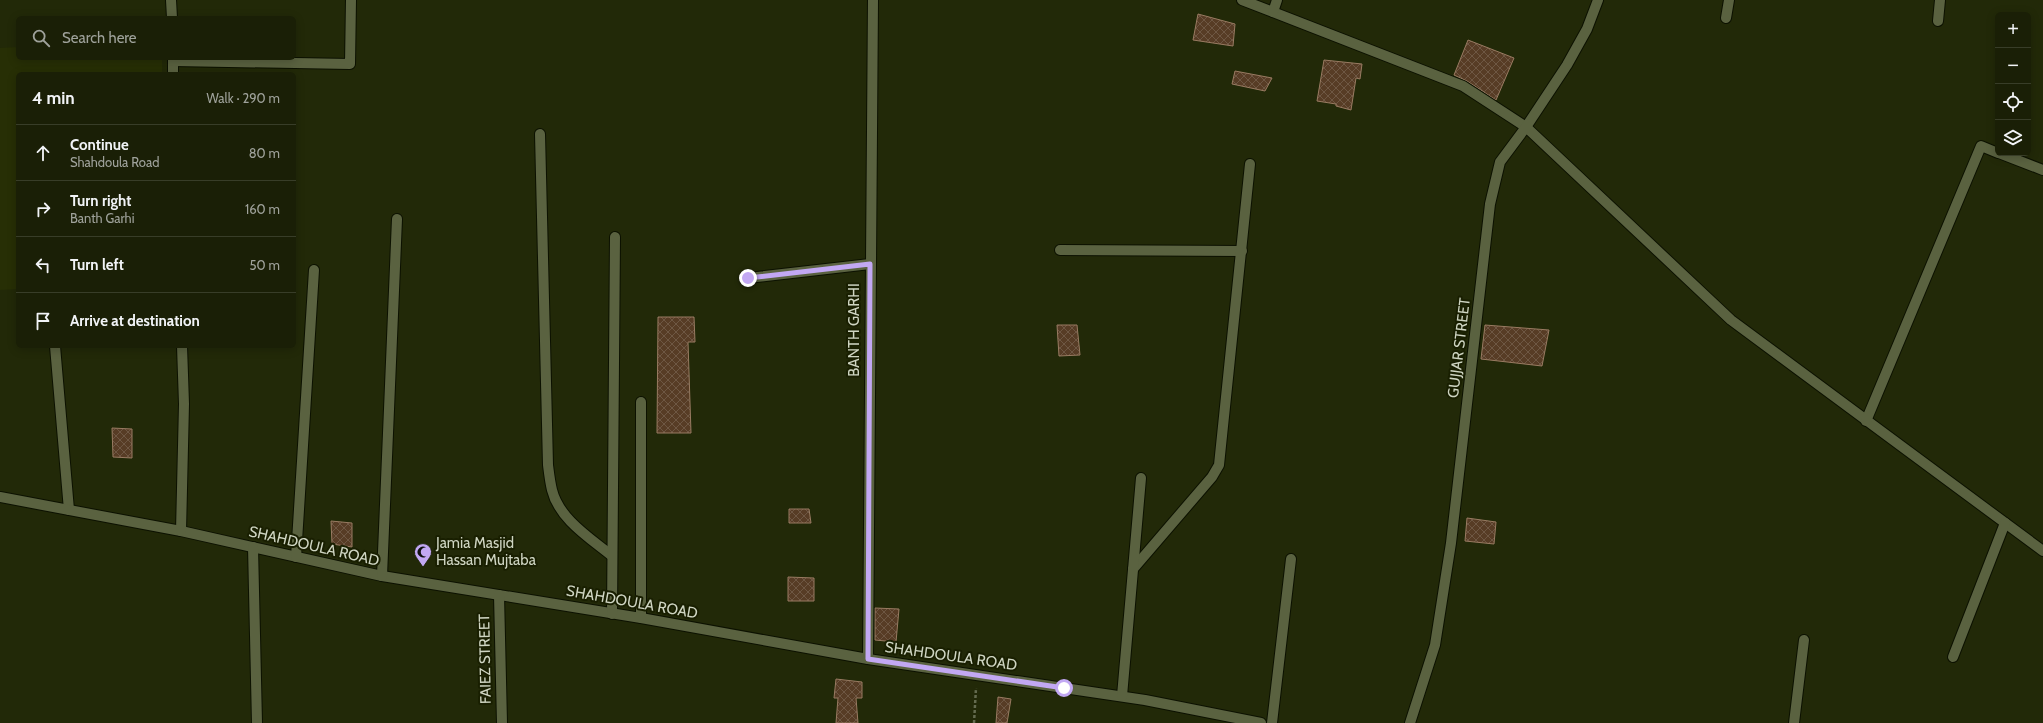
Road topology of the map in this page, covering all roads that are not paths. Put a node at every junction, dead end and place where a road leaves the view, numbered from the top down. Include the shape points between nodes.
1 (171, 0) edge
2 (351, 0) edge
3 (872, 0) edge
4 (1242, 0) edge
5 (1277, 0) edge
6 (1598, 0) edge
7 (1729, 0) edge
8 (1940, 0) edge
9 (1273, 12) junction
10 (172, 16) edge
11 (1726, 18) dead end
12 (1938, 21) dead end
13 (173, 60) edge
14 (208, 60) edge
15 (174, 72) edge
16 (1526, 127) junction
17 (540, 134) dead end
18 (1995, 152) edge
19 (2006, 156) edge
20 (1250, 164) dead end
21 (2043, 170) edge
22 (397, 219) dead end
23 (615, 237) dead end
24 (1060, 250) dead end
25 (1242, 251) junction
26 (870, 264) junction
27 (314, 270) dead end
28 (748, 278) dead end
29 (55, 348) edge
30 (182, 348) edge
31 (641, 402) dead end
32 (1866, 421) junction
33 (1141, 478) dead end
34 (0, 497) edge
35 (70, 510) junction
36 (2005, 523) junction
37 (181, 531) junction
38 (253, 547) junction
39 (2043, 551) edge
40 (612, 556) junction
41 (296, 557) junction
42 (1291, 559) dead end
43 (1133, 569) junction
44 (382, 576) junction
45 (499, 595) junction
46 (612, 614) junction
47 (641, 618) junction
48 (1804, 640) dead end
49 (1953, 657) dead end
50 (868, 659) junction
51 (1122, 696) junction
52 (258, 723) edge
53 (502, 723) edge
54 (1261, 723) edge
55 (1272, 723) edge
56 (1410, 723) edge
57 (1794, 723) edge

1 - 10 street
2 - 14 street via 350,64
3 - 26 street, BANTH GARHI
4 - 9 street
5 - 9 street
6 - 16 street, GUJJAR STREET via 1587,29 1567,66
7 - 11 street
8 - 12 street
9 - 16 street via 1463,86
13 - 15 street
16 - 32 street via 1731,320
16 - 56 street, GUJJAR STREET via 1500,162 1490,204 1451,543 1435,645
17 - 40 street via 548,465 552,490 558,506 572,523
18 - 32 street via 1980,146
19 - 21 street
20 - 25 street
22 - 44 street
23 - 40 street
24 - 25 street
25 - 43 street via 1219,465 1209,481
26 - 28 street
26 - 50 street, BANTH GARHI
27 - 41 street
29 - 35 street
30 - 37 street via 184,404
31 - 47 street
32 - 36 street
33 - 43 street
34 - 35 street, SHAHDOULA ROAD
35 - 37 street, SHAHDOULA ROAD
36 - 39 street
36 - 49 street
37 - 38 street, SHAHDOULA ROAD
38 - 41 street, SHAHDOULA ROAD
38 - 52 street
40 - 46 street
41 - 44 street, SHAHDOULA ROAD
42 - 55 street
43 - 51 street
44 - 45 street, SHAHDOULA ROAD
45 - 46 street, SHAHDOULA ROAD
45 - 53 street, FAIEZ STREET
46 - 47 street, SHAHDOULA ROAD
47 - 50 street, SHAHDOULA ROAD
48 - 57 street
50 - 51 street, SHAHDOULA ROAD
51 - 54 street, SHAHDOULA ROAD

